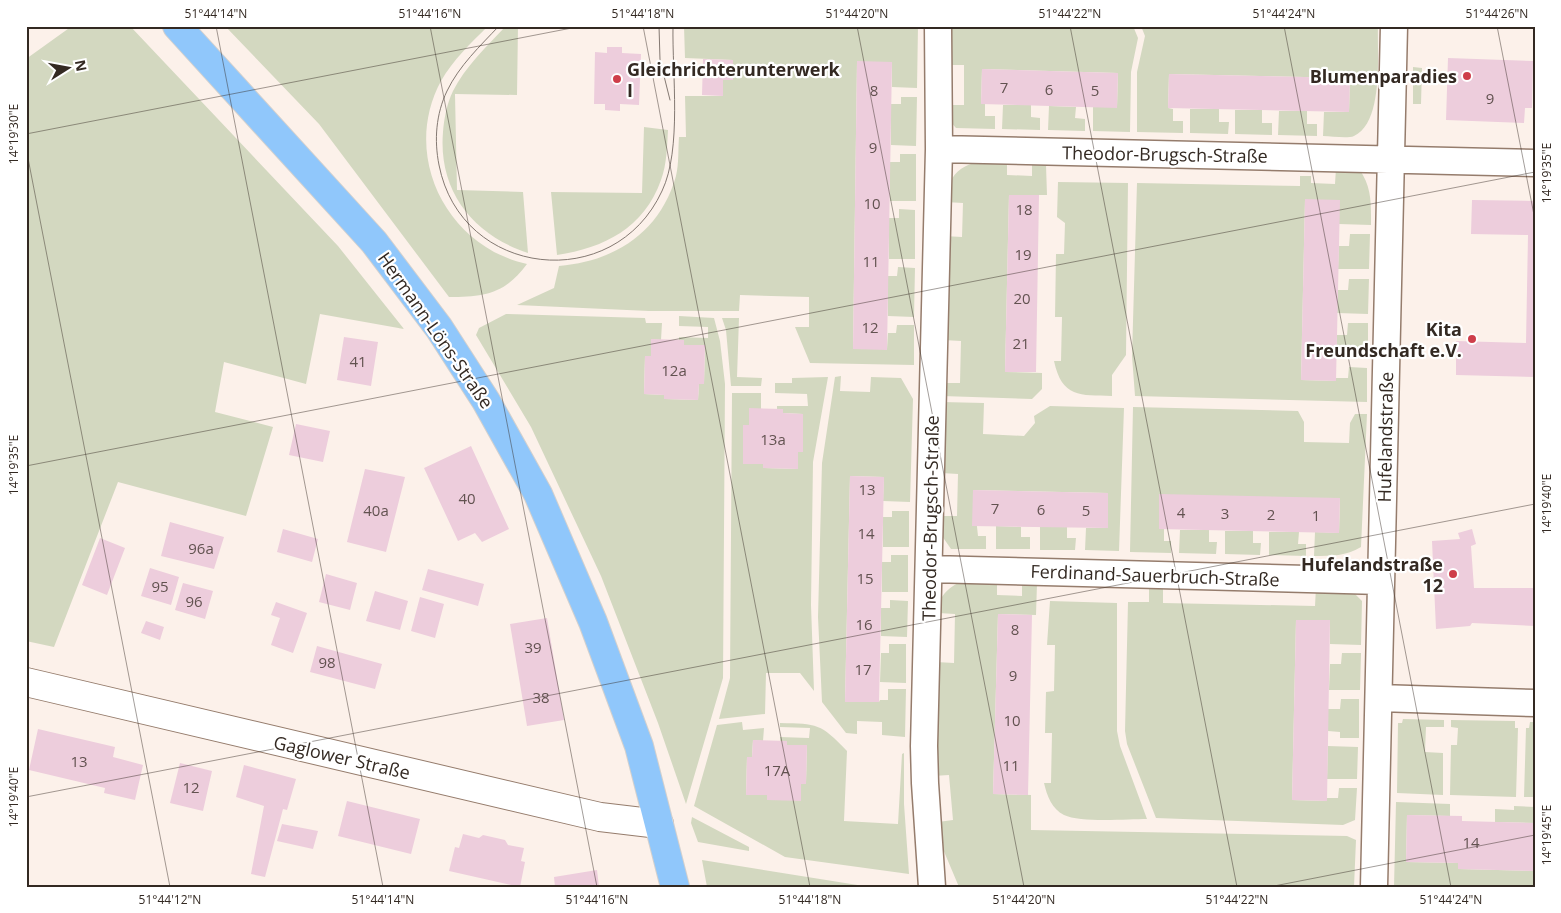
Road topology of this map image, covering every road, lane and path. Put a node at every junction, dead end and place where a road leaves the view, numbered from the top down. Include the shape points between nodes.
1 (177, 26) edge
2 (938, 26) edge
3 (1394, 26) edge
4 (939, 149) junction
5 (1390, 159) junction
6 (1535, 163) edge
7 (930, 569) junction
8 (1381, 581) junction
9 (26, 682) edge
10 (1379, 698) junction
11 (1535, 703) edge
12 (659, 824) junction
13 (675, 887) edge
14 (932, 887) edge
15 (1374, 887) edge

1 - 12 main road, Hermann-Löns-Straße via 374,242 439,328 486,401 538,494 581,593 639,746
2 - 4 street, Theodor-Brugsch-Straße
3 - 5 street, Hufelandstraße
4 - 5 street, Theodor-Brugsch-Straße
4 - 7 street, Theodor-Brugsch-Straße
5 - 6 street, Theodor-Brugsch-Straße
5 - 8 street, Hufelandstraße
7 - 8 street, Ferdinand-Sauerbruch-Straße
7 - 14 street, Theodor-Brugsch-Straße via 924,774
8 - 10 street, Hufelandstraße
9 - 12 street, Gaglower Straße via 600,817
10 - 11 street
10 - 15 street, Hufelandstraße
12 - 13 main road, Hermann-Löns-Straße

